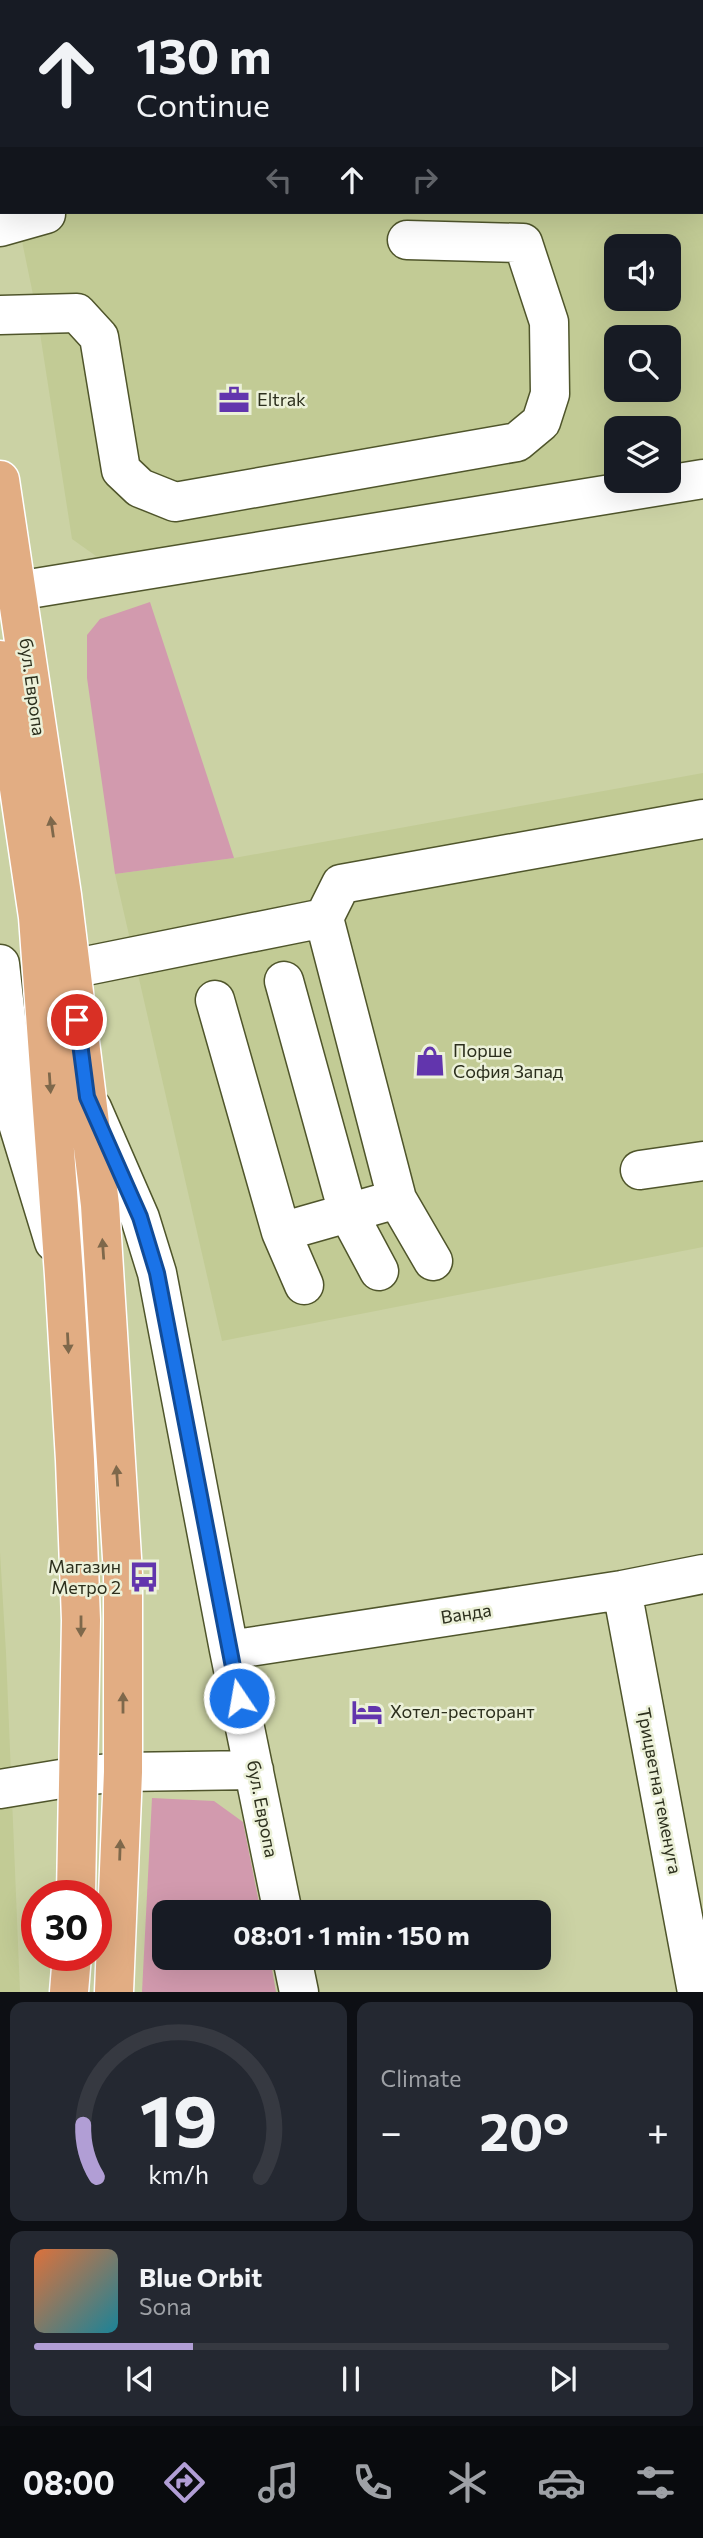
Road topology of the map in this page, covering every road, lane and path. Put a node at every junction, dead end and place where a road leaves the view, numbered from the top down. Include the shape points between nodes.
1 (48, 214) edge
2 (0, 227) edge
3 (407, 240) dead end
4 (0, 315) edge
5 (703, 479) edge
6 (0, 480) edge
7 (18, 591) junction
8 (0, 660) edge
9 (703, 819) edge
10 (50, 906) junction
11 (324, 918) junction
12 (0, 964) edge
13 (71, 969) junction
14 (285, 981) dead end
15 (215, 1000) dead end
16 (87, 1097) junction
17 (703, 1161) edge
18 (640, 1170) dead end
19 (397, 1199) junction
20 (348, 1213) junction
21 (281, 1232) junction
22 (433, 1261) dead end
23 (379, 1271) dead end
24 (64, 1275) junction
25 (304, 1285) dead end
26 (703, 1574) edge
27 (622, 1590) junction
28 (229, 1650) junction
29 (254, 1770) junction
30 (123, 1772) junction
31 (79, 1776) junction
32 (0, 1789) edge
33 (76, 1880) edge
34 (280, 1900) edge
35 (294, 1970) edge
36 (71, 1971) edge
37 (69, 1992) edge
38 (114, 1992) edge
39 (299, 1992) edge
40 (697, 1992) edge

1 - 2 street
3 - 4 street via 523,243 549,322 550,394 541,422 517,442 175,502 139,488 121,470 99,337 76,313
5 - 7 street
6 - 7 main road, бул. Европа
10 -> 7 main road, бул. Европа
8 - 10 main road, бул. Европа
9 - 11 street via 341,884
10 - 13 main road
10 -> 24 main road
11 - 13 street
11 - 19 street
12 - 24 street via 18,1124
13 - 16 main road
14 - 20 street
15 - 21 street
16 - 28 street, бул. Европа via 140,1217 157,1273
30 -> 16 main road via 123,1574 100,1205
17 - 18 street
19 - 20 street
19 - 22 street
20 - 21 street
20 - 23 street
21 - 25 street
24 -> 31 main road via 81,1620
26 - 27 street, Ванда
27 - 28 street, Ванда
27 - 40 street, Трицветна теменуга
28 - 29 street, бул. Европа
29 - 30 street
29 - 34 street, бул. Европа
30 - 31 street
38 -> 30 main road
31 - 32 street
31 - 33 main road
35 - 39 street
36 - 37 main road

